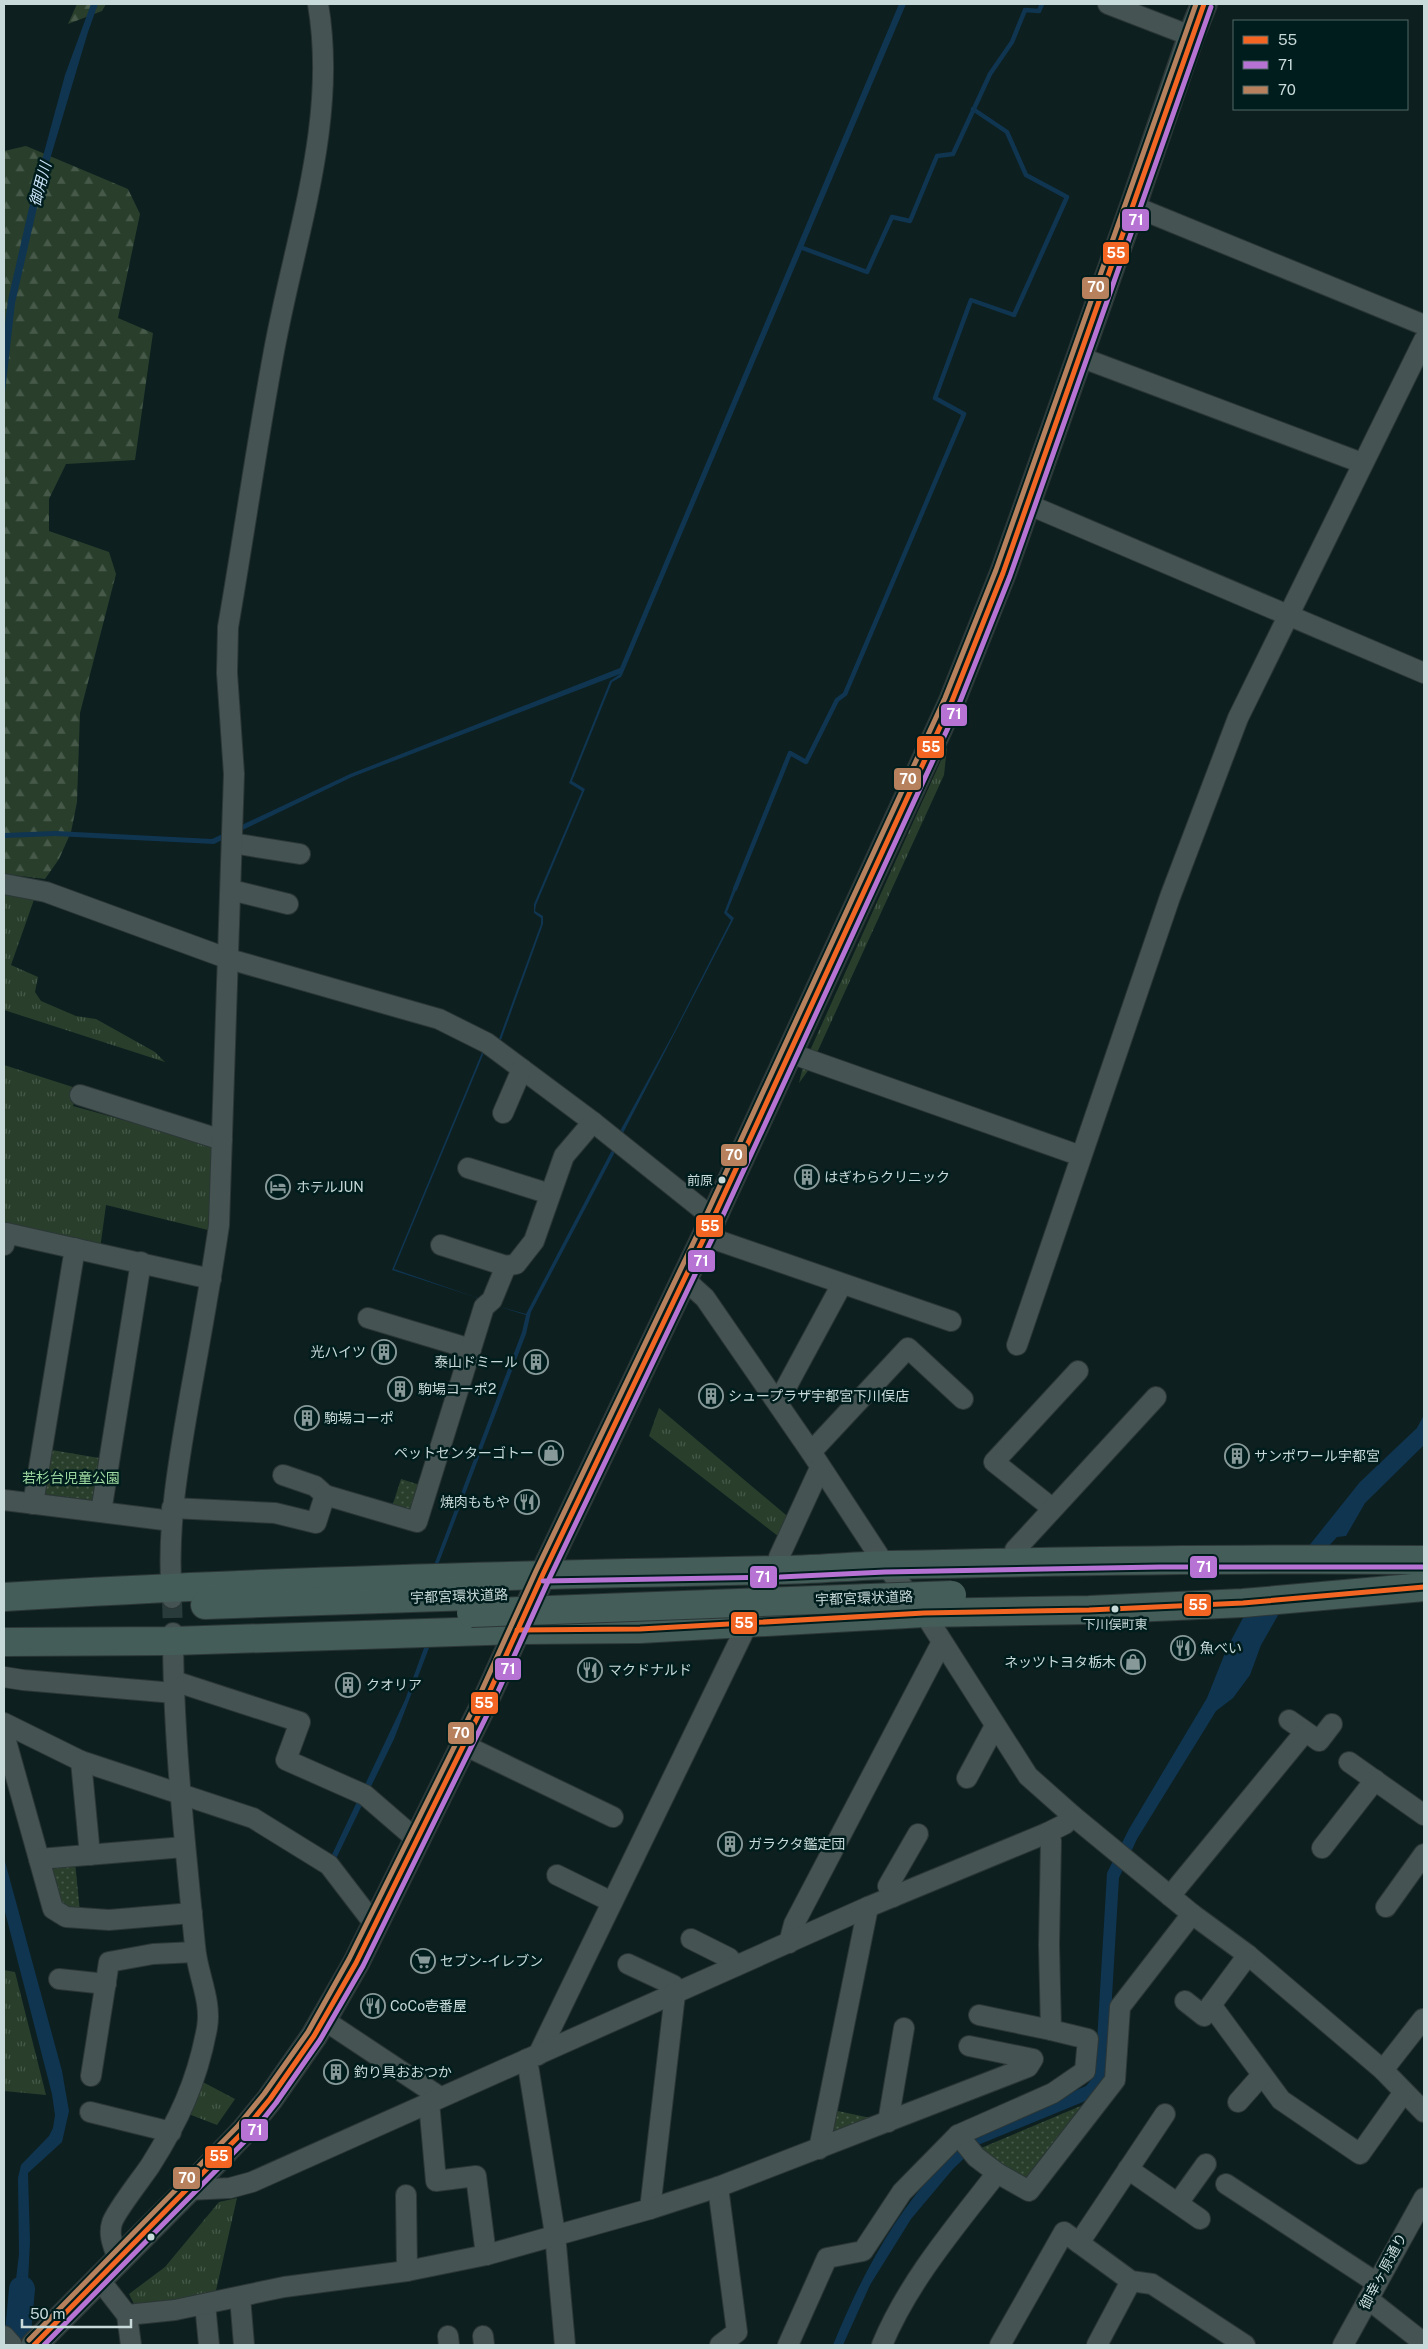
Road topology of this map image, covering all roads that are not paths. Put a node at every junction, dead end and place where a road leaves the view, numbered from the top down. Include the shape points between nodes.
1 (318, 4) edge
2 (1108, 4) edge
3 (1204, 4) edge
4 (1191, 36) junction
5 (1133, 206) junction
6 (1424, 325) edge
7 (1424, 340) edge
8 (1080, 357) junction
9 (1362, 463) junction
10 (1027, 504) junction
11 (1288, 615) junction
12 (1424, 673) edge
13 (232, 843) junction
14 (300, 854) dead end
15 (4, 884) edge
16 (230, 890) junction
17 (288, 904) dead end
18 (229, 959) junction
19 (790, 1053) junction
20 (522, 1069) junction
21 (80, 1095) dead end
22 (503, 1113) dead end
23 (593, 1122) junction
24 (222, 1140) junction
25 (1081, 1156) junction
26 (468, 1168) dead end
27 (550, 1194) junction
28 (709, 1227) junction
29 (4, 1245) edge
30 (441, 1245) dead end
31 (75, 1248) junction
32 (141, 1262) junction
33 (506, 1266) junction
34 (211, 1279) junction
35 (684, 1279) junction
36 (842, 1284) junction
37 (368, 1318) dead end
38 (951, 1321) dead end
39 (1017, 1346) dead end
40 (471, 1349) junction
41 (1078, 1371) dead end
42 (1156, 1397) dead end
43 (774, 1398) junction
44 (963, 1399) dead end
45 (816, 1460) junction
46 (283, 1475) dead end
47 (325, 1495) junction
48 (4, 1500) edge
49 (33, 1504) junction
50 (1052, 1508) junction
51 (101, 1512) junction
52 (172, 1514) junction
53 (1016, 1562) junction
54 (1424, 1562) edge
55 (885, 1565) junction
56 (780, 1570) junction
57 (543, 1574) junction
58 (1424, 1583) edge
59 (1424, 1587) edge
60 (952, 1588) junction
61 (172, 1592) junction
62 (4, 1598) edge
63 (472, 1604) junction
64 (4, 1611) edge
65 (924, 1613) junction
66 (748, 1622) junction
67 (4, 1629) edge
68 (518, 1630) junction
69 (173, 1637) junction
70 (4, 1642) edge
71 (942, 1642) junction
72 (4, 1676) edge
73 (174, 1687) junction
74 (1289, 1720) dead end
75 (4, 1722) edge
76 (1332, 1724) dead end
77 (995, 1726) junction
78 (1305, 1732) junction
79 (4, 1734) edge
80 (464, 1744) junction
81 (81, 1761) junction
82 (1349, 1762) dead end
83 (967, 1778) dead end
84 (1375, 1780) junction
85 (180, 1794) junction
86 (1424, 1815) edge
87 (1073, 1816) junction
88 (613, 1817) dead end
89 (1047, 1833) junction
90 (918, 1834) dead end
91 (417, 1840) junction
92 (184, 1847) junction
93 (1322, 1848) dead end
94 (1424, 1854) edge
95 (90, 1855) junction
96 (39, 1859) junction
97 (557, 1875) dead end
98 (893, 1896) junction
99 (1170, 1896) junction
100 (612, 1902) junction
101 (868, 1907) junction
102 (1386, 1907) dead end
103 (192, 1913) junction
104 (1192, 1914) junction
105 (375, 1925) junction
106 (691, 1938) dead end
107 (788, 1943) junction
108 (195, 1952) junction
109 (1248, 1955) junction
110 (628, 1964) dead end
111 (736, 1966) junction
112 (59, 1979) dead end
113 (106, 1984) junction
114 (674, 1994) junction
115 (1185, 2001) dead end
116 (1211, 2005) junction
117 (979, 2015) dead end
118 (1423, 2019) dead end
119 (324, 2020) junction
120 (904, 2028) dead end
121 (1051, 2030) junction
122 (969, 2046) dead end
123 (532, 2057) junction
124 (1383, 2070) junction
125 (1262, 2075) junction
126 (91, 2076) dead end
127 (1404, 2092) junction
128 (435, 2100) junction
129 (1238, 2102) dead end
130 (90, 2112) dead end
131 (1424, 2112) edge
132 (1165, 2114) dead end
133 (888, 2122) junction
134 (171, 2132) junction
135 (958, 2135) junction
136 (819, 2149) junction
137 (1206, 2164) dead end
138 (1128, 2169) junction
139 (997, 2173) junction
140 (1226, 2184) dead end
141 (718, 2187) junction
142 (188, 2190) junction
143 (406, 2195) dead end
144 (1424, 2198) edge
145 (1178, 2203) junction
146 (650, 2209) junction
147 (1200, 2218) dead end
148 (555, 2234) junction
149 (1079, 2243) junction
150 (486, 2254) junction
151 (118, 2259) junction
152 (407, 2271) junction
153 (98, 2278) junction
154 (1131, 2281) junction
155 (1372, 2291) junction
156 (240, 2296) junction
157 (205, 2304) junction
158 (127, 2315) junction
159 (4, 2336) edge
160 (45, 2340) edge
161 (1424, 2343) edge
162 (12, 2345) edge
163 (131, 2345) edge
164 (209, 2345) edge
165 (244, 2345) edge
166 (565, 2345) edge
167 (720, 2345) edge
168 (788, 2345) edge
169 (882, 2345) edge
170 (1000, 2345) edge
171 (1097, 2345) edge
172 (1245, 2345) edge
173 (1343, 2345) edge

1 - 13 street via 322,26 324,94 319,138 274,350 228,627 227,673 234,774
2 - 4 street
3 - 4 main road
4 - 5 main road
5 - 6 street
5 - 8 main road
7 - 9 street
8 - 9 street
8 - 10 main road
9 - 11 street
10 - 11 street
10 - 19 main road via 952,701
11 - 12 street
11 - 25 street via 1235,727 1170,897
13 - 14 street
13 - 16 street
15 - 18 street via 46,892
16 - 17 street
16 - 18 street
18 - 20 street via 439,1019 487,1043
18 - 24 street
19 - 25 street
19 - 28 main road
20 - 22 street
20 - 23 street
21 - 24 street
23 - 27 street via 564,1156
23 - 28 street
24 - 34 street via 218,1225
25 - 39 street
26 - 27 street
27 - 33 street via 534,1241 516,1264
28 - 35 main road
28 - 36 street
29 - 31 street via 6,1233
30 - 33 street
31 - 32 street
31 - 49 street
32 - 34 street
32 - 51 street
33 - 40 street via 492,1300 484,1307
34 - 52 street via 177,1468
35 - 43 street via 705,1298
35 - 57 main road
36 - 38 street
36 - 43 street via 783,1392
37 - 40 street
40 - 47 street via 417,1522
41 - 50 street via 994,1462
42 - 50 street
43 - 45 street
44 - 45 street via 908,1348
45 - 55 street
45 - 56 street via 779,1558
46 - 47 street via 315,1486
47 - 52 street via 316,1523 275,1513
48 - 49 street
49 - 51 street
50 - 53 street via 1015,1550
51 - 52 street
52 - 61 street
53 - 54 highway via 1233,1558
53 - 55 highway
54 - 60 highway, 宇都宮環状道路
55 - 56 highway
55 - 65 street
56 - 57 highway
57 - 61 highway
57 - 68 main road
58 - 60 highway, 宇都宮環状道路
59 - 65 highway via 1243,1603
60 - 63 highway, 宇都宮環状道路
61 - 62 highway
63 - 64 highway, 宇都宮環状道路
63 - 67 highway, 宇都宮環状道路
65 - 66 highway
65 - 71 street
66 - 68 highway
66 - 100 street
68 - 69 highway
68 - 80 main road
69 - 70 highway
69 - 73 street
71 - 77 street
71 - 107 street via 794,1924
72 - 73 street via 23,1680
73 - 85 street
73 - 91 street via 300,1722 286,1760 365,1795
74 - 78 street
75 - 81 street
76 - 78 street via 1319,1741
77 - 83 street
77 - 87 street via 1028,1776
78 - 99 street
79 - 96 street
80 - 88 street
80 - 91 main road
81 - 85 street
81 - 95 street
82 - 84 street
84 - 86 street
84 - 93 street
85 - 92 street
85 - 105 street via 253,1818 329,1865
87 - 89 street
87 - 99 street
89 - 98 street
89 - 121 street via 1051,1841
90 - 98 street via 888,1886
91 - 105 main road
92 - 95 street
92 - 103 street
94 - 102 street
95 - 96 street
96 - 103 street via 53,1908 66,1917 109,1920
97 - 100 street
98 - 101 street
99 - 104 street
100 - 123 street
101 - 107 street
101 - 136 street
103 - 108 street
104 - 109 street
104 - 139 street via 1120,2007 1115,2080 1029,2191
105 - 119 main road
106 - 111 street via 729,1958
107 - 111 street
108 - 113 street via 153,1954 109,1962
108 - 134 street via 209,2009 207,2027 189,2097
109 - 116 street
109 - 124 street
110 - 114 street via 673,1985
111 - 114 street
112 - 113 street
113 - 126 street
114 - 123 street
114 - 146 street
115 - 116 street via 1204,2016
116 - 125 street
117 - 121 street
118 - 124 street
119 - 128 street
119 - 142 main road via 270,2099
120 - 133 street
121 - 135 street via 1088,2039 1085,2071 1053,2093
122 - 133 street via 1033,2059 1028,2066
123 - 128 street
123 - 148 street
124 - 127 street
125 - 127 street via 1281,2100 1360,2154
125 - 129 street
127 - 131 street
128 - 142 street via 252,2182 230,2188
128 - 150 street via 436,2181 476,2176
130 - 134 street
132 - 138 street
133 - 136 street
134 - 151 street via 112,2222 110,2238
135 - 139 street via 976,2157
135 - 168 street via 902,2192 864,2251 827,2258
136 - 141 street
137 - 145 street
138 - 145 street
138 - 149 street
139 - 169 street via 945,2240 904,2301
140 - 155 street
141 - 146 street
141 - 167 street via 737,2332
142 - 151 main road
143 - 152 street
144 - 155 street, 御幸ヶ原通り
145 - 147 street
146 - 148 street
148 - 150 street
148 - 166 street
149 - 154 street
149 - 170 street via 1064,2232
150 - 152 street
151 - 153 main road
152 - 156 street
153 - 158 street
153 - 160 main road
154 - 171 street
154 - 172 street via 1152,2284
155 - 161 street
155 - 173 street, 御幸ヶ原通り
156 - 157 street
156 - 165 street
157 - 158 street
157 - 164 street
158 - 163 street
159 - 162 street

